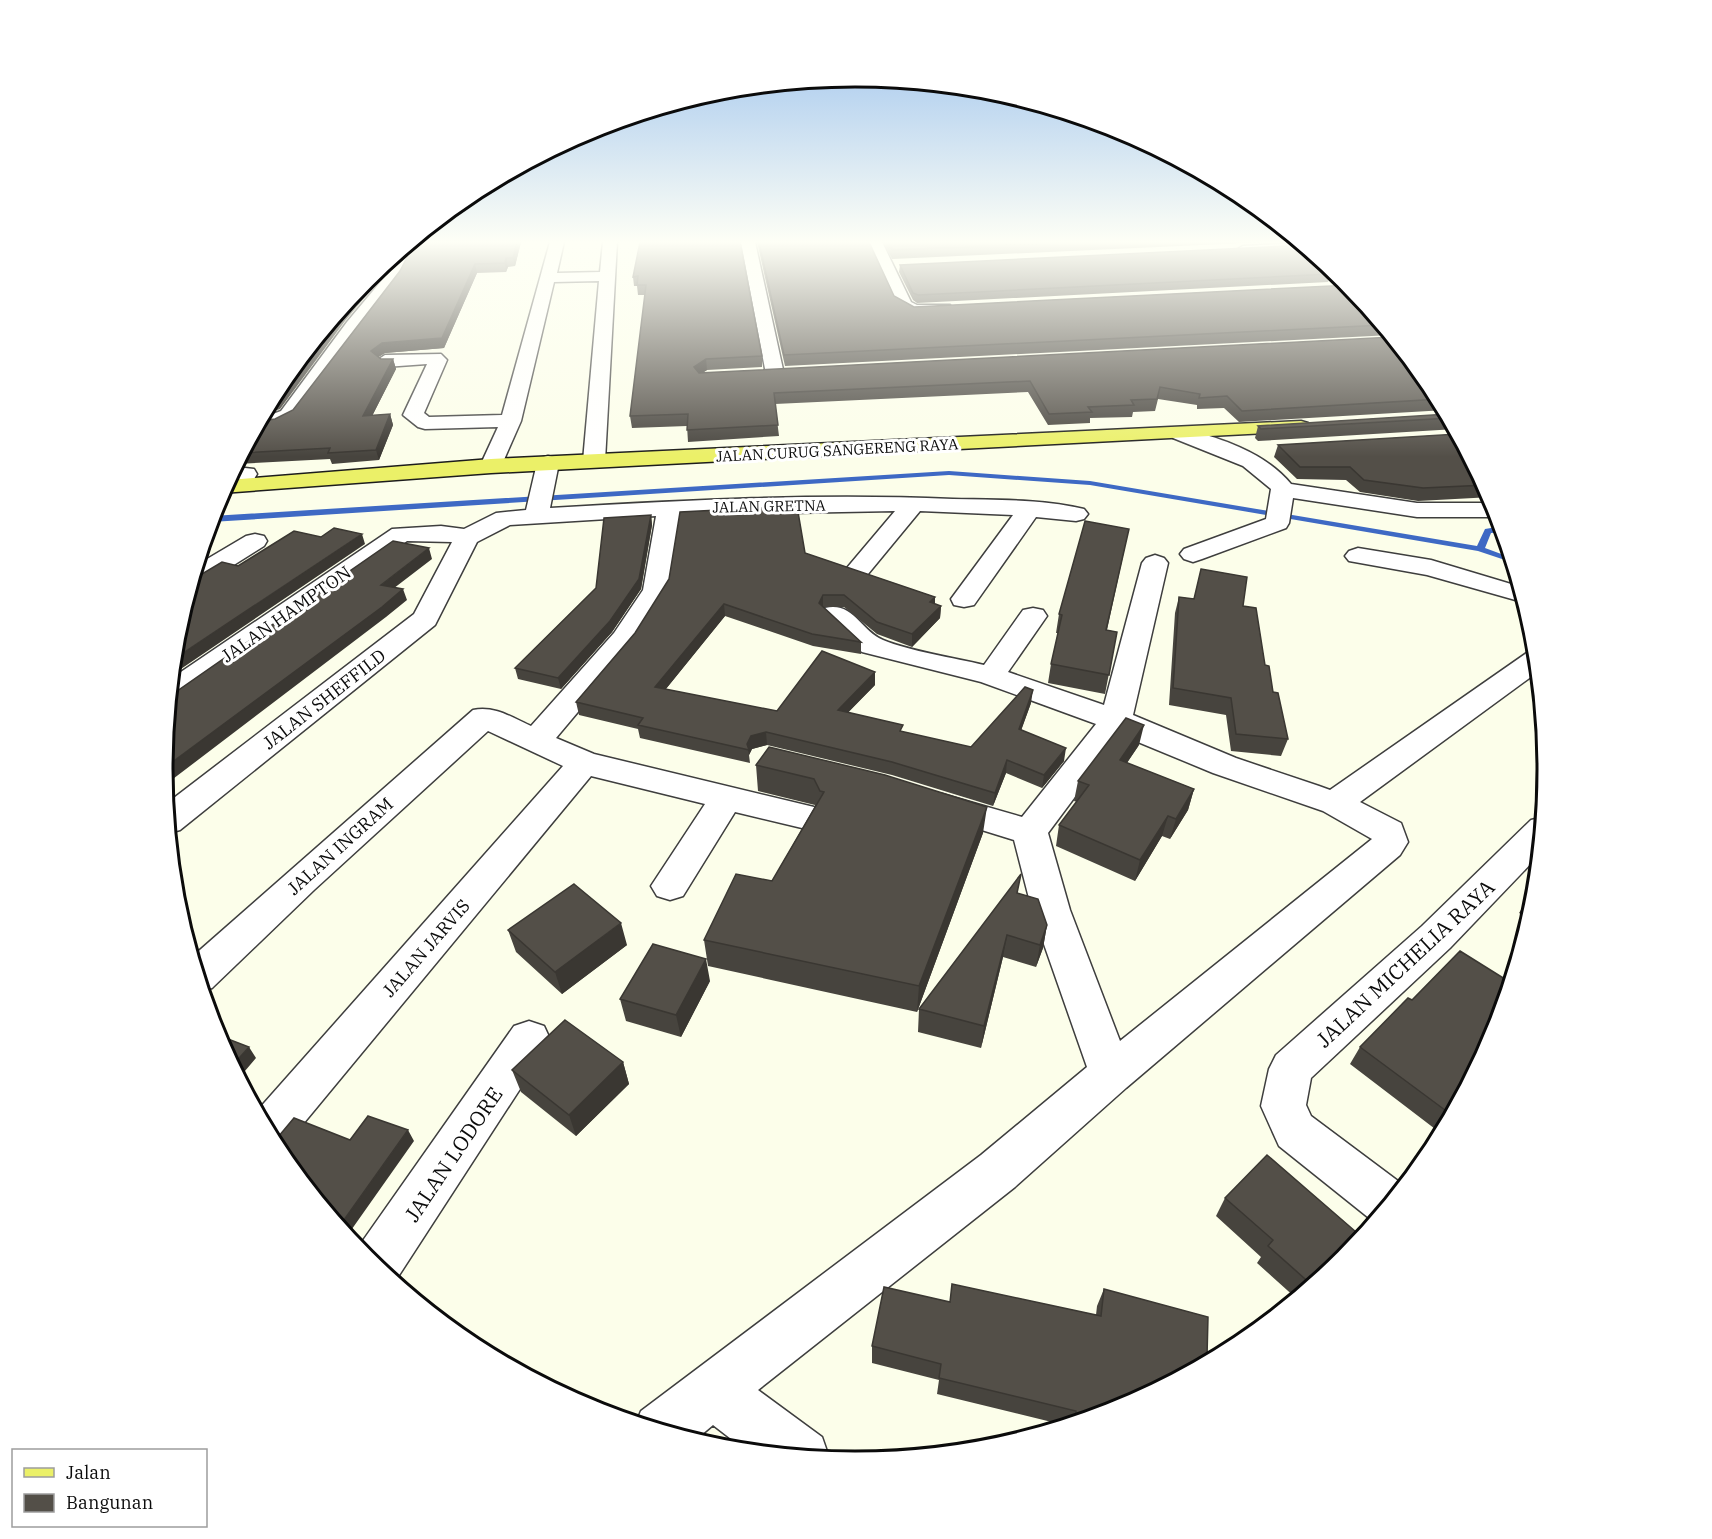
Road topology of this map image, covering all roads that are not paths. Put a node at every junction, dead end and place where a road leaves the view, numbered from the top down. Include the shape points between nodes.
1 (357, 314) edge
2 (539, 314) edge
3 (604, 314) edge
4 (763, 314) edge
5 (385, 361) edge
6 (799, 373) edge
7 (775, 374) junction
8 (752, 375) edge
9 (511, 421) junction
10 (268, 424) edge
11 (1321, 426) edge
12 (1180, 434) junction
13 (1305, 447) edge
14 (1233, 451) junction
15 (594, 461) junction
16 (491, 466) junction
17 (547, 467) junction
18 (235, 486) edge
19 (914, 504) junction
20 (1281, 504) junction
21 (669, 508) junction
22 (1030, 508) junction
23 (537, 509) junction
24 (1488, 511) edge
25 (1076, 514) dead end
26 (255, 541) dead end
27 (461, 547) junction
28 (1193, 554) dead end
29 (1358, 556) dead end
30 (1155, 564) dead end
31 (859, 569) edge
32 (203, 573) edge
33 (1515, 593) edge
34 (964, 599) dead end
35 (835, 614) edge
36 (1033, 616) dead end
37 (1530, 664) edge
38 (991, 676) junction
39 (178, 688) edge
40 (1116, 720) junction
41 (537, 740) junction
42 (584, 763) junction
43 (910, 795) edge
44 (726, 799) junction
45 (1335, 803) junction
46 (175, 815) edge
47 (802, 816) dead end
48 (1030, 832) junction
49 (1535, 838) edge
50 (670, 886) dead end
51 (204, 970) edge
52 (529, 1039) dead end
53 (1111, 1074) junction
54 (274, 1125) edge
55 (1385, 1200) edge
56 (380, 1259) edge
57 (713, 1391) junction
58 (668, 1426) edge
59 (791, 1449) edge

1 - 10 street via 288,415
2 - 9 street
3 - 15 street
4 - 7 street
5 - 9 street via 438,360 413,415 425,423
6 - 7 street
7 - 8 street
9 - 16 street
11 - 12 main road, JALAN CURUG SANGERENG RAYA
12 - 14 street
12 - 15 main road, JALAN CURUG SANGERENG RAYA
13 - 14 street
14 - 20 street via 1278,481
15 - 17 main road, JALAN CURUG SANGERENG RAYA
16 - 17 main road, JALAN CURUG SANGERENG RAYA
16 - 18 main road, JALAN CURUG SANGERENG RAYA
17 - 23 street
19 - 21 street, JALAN GRETNA
19 - 22 street, JALAN GRETNA
19 - 31 street
20 - 24 street
20 - 28 street
21 - 23 street, JALAN GRETNA
21 - 41 street via 656,590 625,638
22 - 25 street, JALAN GRETNA
22 - 34 street
23 - 27 street, JALAN GRETNA via 505,518
26 - 32 street
27 - 39 street, JALAN HAMPTON via 441,533 401,534
27 - 46 street, JALAN SHEFFILD via 425,619
29 - 33 street via 1431,568
30 - 40 street
35 - 38 street via 872,646
36 - 38 street
37 - 45 street
38 - 40 street
40 - 45 street via 1193,755
40 - 48 street
41 - 42 street
41 - 51 street, JALAN INGRAM via 484,717
42 - 44 street
42 - 54 street, JALAN JARVIS
43 - 48 street
44 - 47 street
44 - 50 street
45 - 53 street via 1389,832 1387,846
48 - 53 street via 1059,932
49 - 55 street, JALAN MICHELIA RAYA via 1450,946 1291,1070 1283,1106 1295,1131
52 - 56 street, JALAN LODORE
53 - 57 street via 998,1171
57 - 58 street
57 - 59 street

